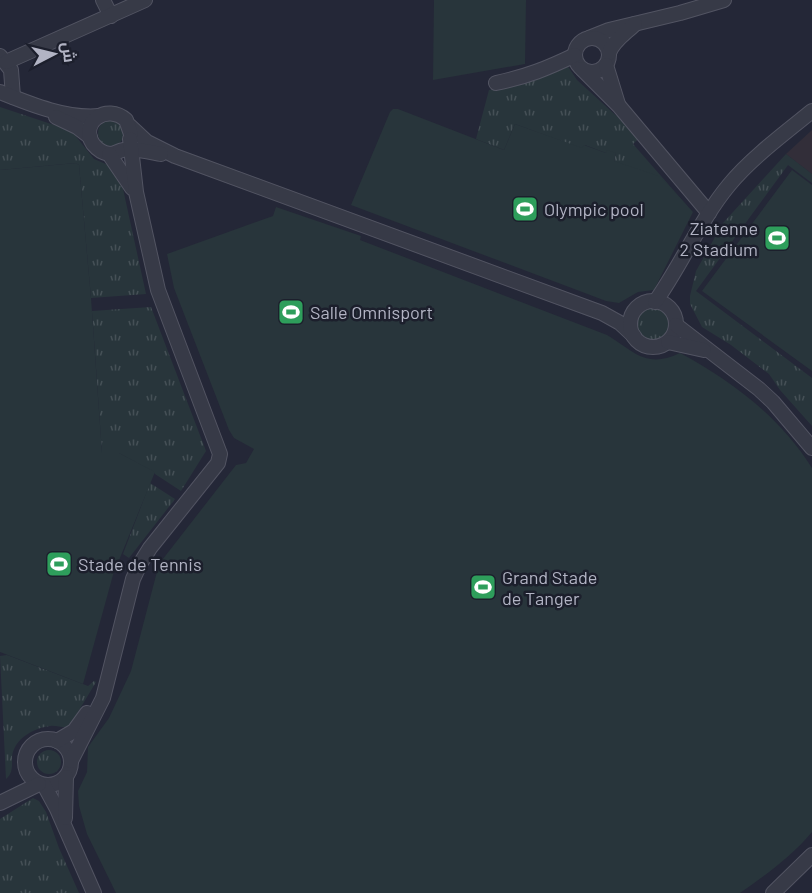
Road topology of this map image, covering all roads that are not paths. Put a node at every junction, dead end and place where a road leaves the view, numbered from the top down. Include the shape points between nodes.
1 (104, 0) edge
2 (146, 0) edge
3 (724, 0) edge
4 (111, 16) junction
5 (637, 23) junction
6 (589, 38) junction
7 (575, 55) junction
8 (3, 59) edge
9 (607, 59) junction
10 (582, 69) junction
11 (496, 83) dead end
12 (0, 92) edge
13 (14, 97) junction
14 (619, 106) junction
15 (42, 107) junction
16 (812, 111) edge
17 (99, 116) junction
18 (90, 137) junction
19 (124, 144) junction
20 (175, 156) junction
21 (140, 206) junction
22 (709, 213) junction
23 (677, 267) junction
24 (656, 302) junction
25 (638, 308) junction
26 (671, 310) junction
27 (602, 313) junction
28 (676, 325) junction
29 (634, 336) junction
30 (668, 342) junction
31 (708, 351) junction
32 (812, 448) edge
33 (106, 684) junction
34 (57, 741) junction
35 (71, 761) junction
36 (26, 770) junction
37 (66, 777) junction
38 (41, 784) junction
39 (0, 796) edge
40 (0, 803) edge
41 (66, 829) junction
42 (812, 855) edge
43 (94, 893) edge
44 (773, 893) edge

1 - 4 street
2 - 4 street
3 - 5 street
4 - 8 street
5 - 6 street
5 - 9 street via 611,47
6 - 7 street via 579,44
6 - 9 street via 604,43
7 - 10 street
7 - 11 street via 544,70
8 - 13 street via 11,70
9 - 10 street via 598,71
9 - 14 street
10 - 14 street
12 - 13 street
13 - 15 street
14 - 22 street
15 - 17 street via 78,116
15 - 18 street
16 - 22 street via 747,167
17 - 18 street via 92,124
17 - 19 street via 115,113 126,120
18 - 19 street via 97,148
19 - 20 street
19 - 20 street via 147,142
19 - 21 street
19 - 21 street via 127,179
20 - 27 street
21 - 33 street via 158,290 220,454 218,463 140,564
22 - 23 street
23 - 24 street
23 - 26 street
24 - 25 street
24 - 26 street
25 - 27 street
25 - 29 street via 632,318
26 - 28 street
27 - 29 street
28 - 30 street
28 - 31 street
29 - 30 street via 651,347
30 - 31 street
31 - 32 street via 773,402
33 - 34 street via 80,724
33 - 35 street via 101,705
34 - 35 street via 68,751
34 - 36 street via 45,740 30,748
35 - 37 street
36 - 38 street
36 - 39 street
37 - 38 street via 54,785
37 - 41 street
38 - 40 street
38 - 41 street
41 - 43 street
42 - 44 street

